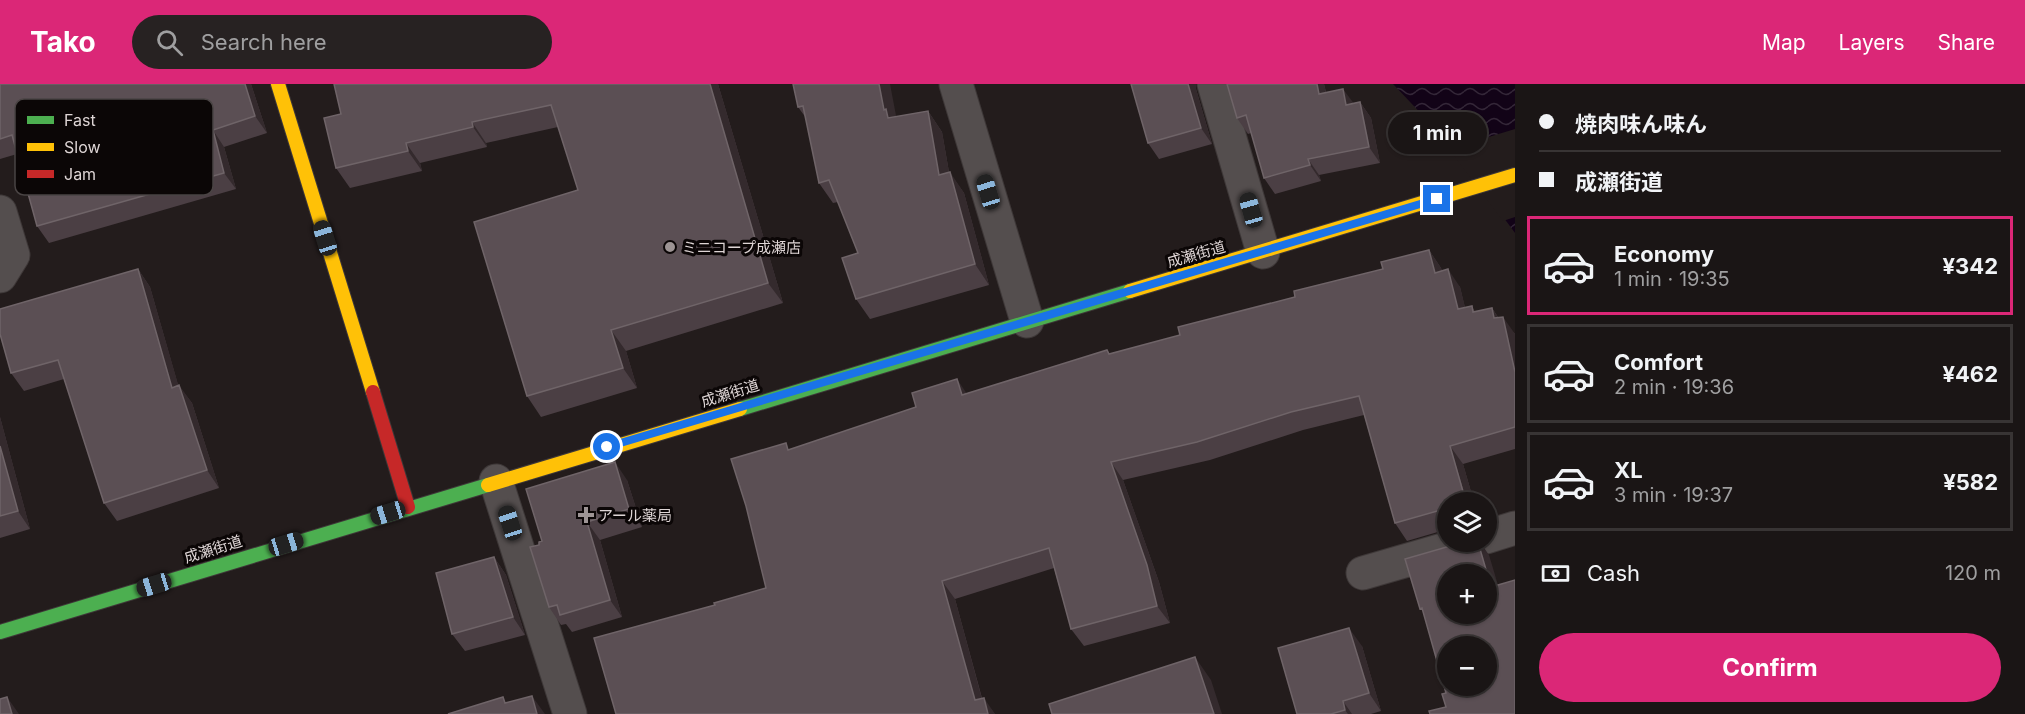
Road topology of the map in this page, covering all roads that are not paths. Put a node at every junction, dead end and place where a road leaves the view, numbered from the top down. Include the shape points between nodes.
1 (278, 84) edge
2 (956, 84) edge
3 (1214, 84) edge
4 (1515, 175) edge
5 (0, 212) edge
6 (1263, 252) junction
7 (0, 276) edge
8 (1027, 321) junction
9 (496, 481) junction
10 (408, 507) junction
11 (1515, 528) edge
12 (1497, 534) edge
13 (1437, 552) edge
14 (1363, 573) dead end
15 (0, 632) edge
16 (570, 714) edge

1 - 10 main road
2 - 8 street
3 - 6 street
4 - 6 main road, 成瀬街道
5 - 7 street via 13,255
6 - 8 main road, 成瀬街道
8 - 9 main road, 成瀬街道
9 - 10 main road, 成瀬街道
9 - 16 street
10 - 15 main road, 成瀬街道
11 - 12 street
13 - 14 street

